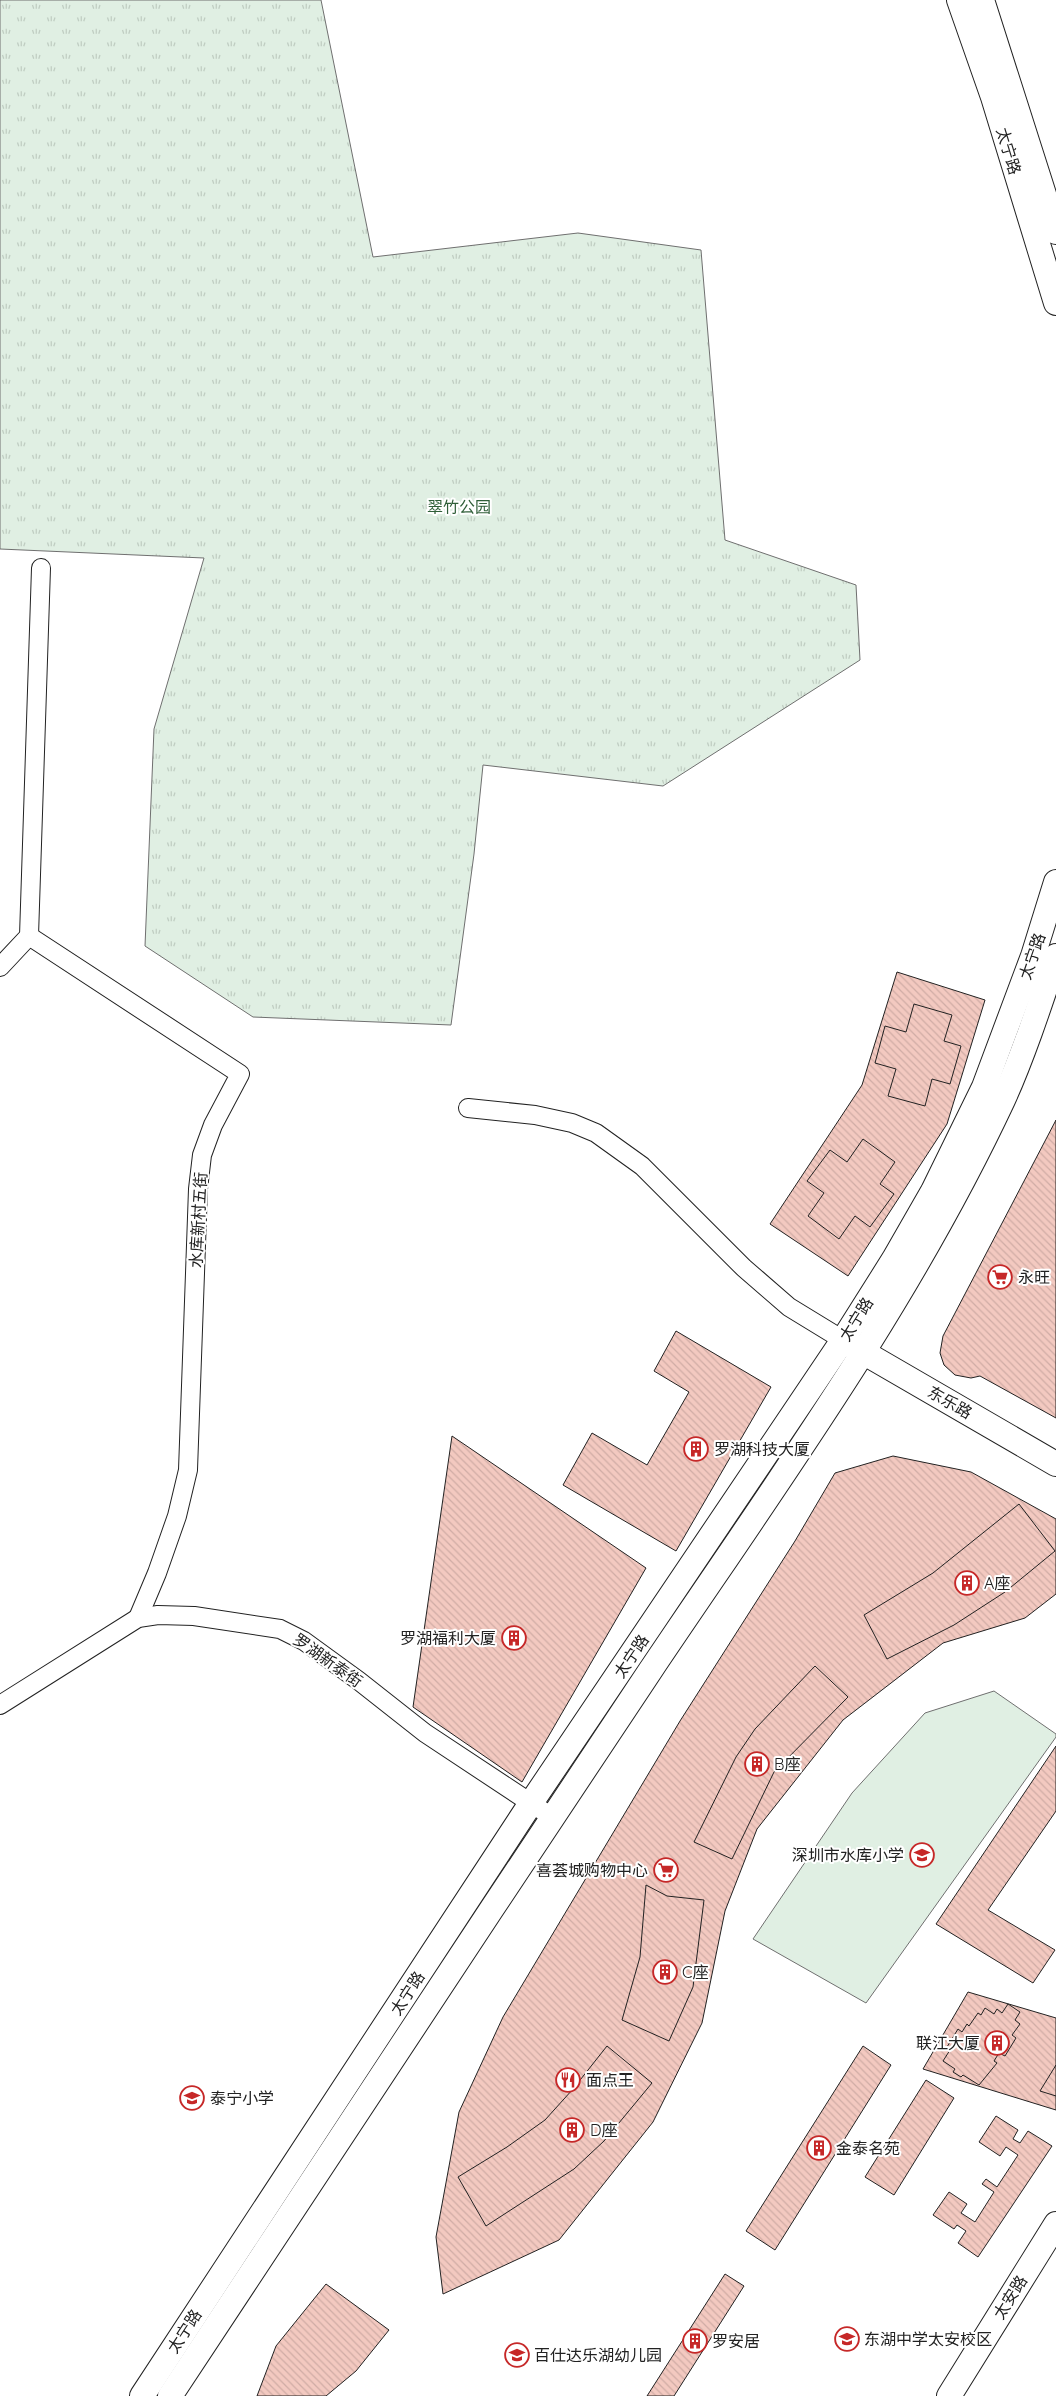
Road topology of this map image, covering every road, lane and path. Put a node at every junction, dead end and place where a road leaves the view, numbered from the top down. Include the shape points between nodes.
1 (959, 0) edge
2 (982, 0) edge
3 (1056, 232) edge
4 (1056, 303) edge
5 (41, 568) dead end
6 (1056, 882) edge
7 (29, 936) junction
8 (1056, 956) edge
9 (0, 967) edge
10 (468, 1108) dead end
11 (853, 1346) junction
12 (1056, 1464) edge
13 (138, 1618) junction
14 (0, 1705) edge
15 (531, 1803) junction
16 (552, 1817) junction
17 (1056, 2224) edge
18 (142, 2396) edge
19 (170, 2396) edge
20 (949, 2396) edge

1 - 4 main road, 太宁路 via 993,97
2 - 3 main road, 太宁路
5 - 7 street
6 - 11 main road, 太宁路 via 1033,956 984,1087
7 - 9 street
7 - 13 street, 水库新村五街 via 240,1074 213,1125 202,1156 198,1189 188,1470 177,1516
8 - 11 main road, 太宁路 via 1005,1095 957,1193 914,1272
10 - 11 street via 535,1115 572,1123 596,1133 642,1166 744,1268 789,1307
11 - 12 main road, 东乐路
11 - 15 main road, 太宁路
11 - 16 main road, 太宁路
13 - 14 street, 罗湖新泰街
13 - 15 street, 罗湖新泰街 via 194,1616 280,1629 304,1641 425,1733
15 - 16 street, 罗湖新泰街
15 - 18 main road, 太宁路
16 - 19 main road, 太宁路
17 - 20 main road, 太安路

